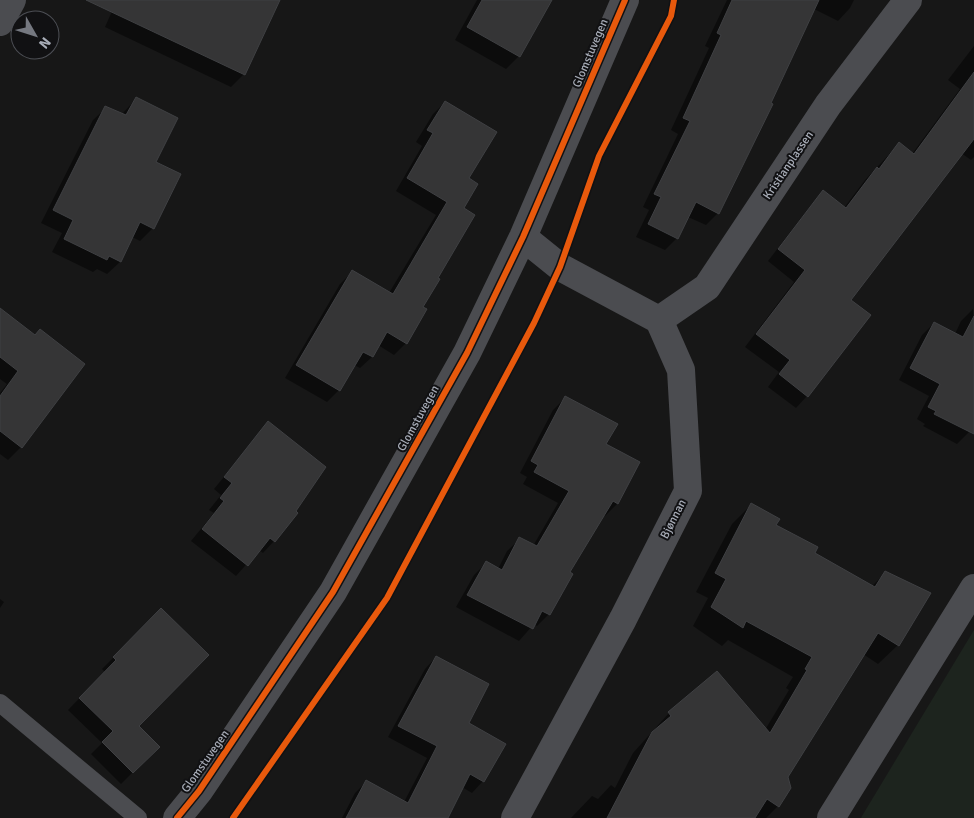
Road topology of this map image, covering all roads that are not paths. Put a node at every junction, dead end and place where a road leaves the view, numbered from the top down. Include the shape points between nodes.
1 (12, 0) edge
2 (625, 0) edge
3 (908, 0) edge
4 (0, 22) edge
5 (523, 237) junction
6 (659, 320) junction
7 (974, 588) edge
8 (0, 703) edge
9 (138, 818) edge
10 (177, 818) edge
11 (515, 818) edge
12 (831, 818) edge

1 - 4 street
2 - 5 street, Glomstuvegen
3 - 6 street, Kristianplassen via 828,105 707,287
5 - 6 street via 560,267
5 - 10 street, Glomstuvegen via 467,353 333,592 199,791
6 - 11 street, Bjønnan via 681,370 688,491 624,619
7 - 12 street
8 - 9 lane

